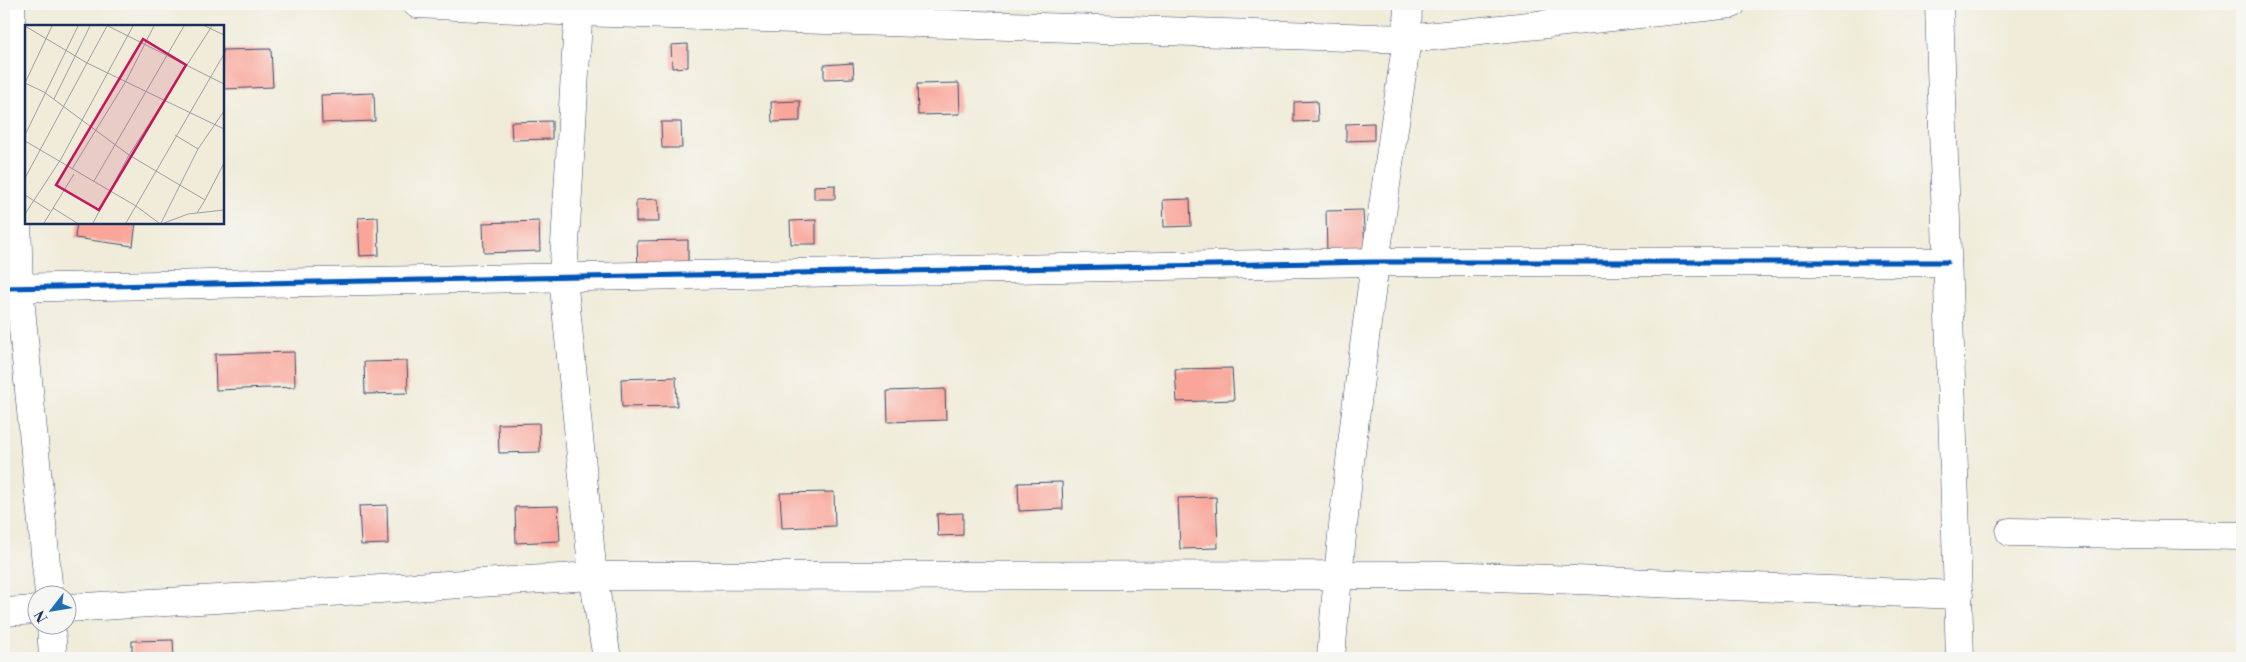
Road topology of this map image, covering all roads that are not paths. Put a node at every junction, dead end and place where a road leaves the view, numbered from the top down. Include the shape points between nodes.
1 (11, 4) edge
2 (417, 4) edge
3 (1408, 4) edge
4 (1732, 4) edge
5 (1939, 4) edge
6 (579, 8) edge
7 (1407, 39) junction
8 (1374, 262) junction
9 (1947, 262) junction
10 (563, 278) junction
11 (11, 288) edge
12 (2010, 532) dead end
13 (2242, 536) edge
14 (1337, 575) junction
15 (593, 576) junction
16 (48, 584) edge
17 (1959, 595) junction
18 (78, 607) edge
19 (28, 611) edge
20 (4, 612) edge
21 (52, 634) edge
22 (54, 658) edge
23 (607, 658) edge
24 (1331, 658) edge
25 (1960, 658) edge

1 - 11 street
2 - 6 street
3 - 7 street
4 - 7 street
5 - 9 street
6 - 7 street
6 - 10 street
7 - 8 street
8 - 9 street
8 - 10 street
8 - 14 street
9 - 17 street
10 - 11 street
10 - 15 street
11 - 16 street
12 - 13 street
14 - 15 street
14 - 17 street via 1445,575
14 - 24 street
15 - 18 street
15 - 23 street
17 - 25 street
19 - 20 street
21 - 22 street

